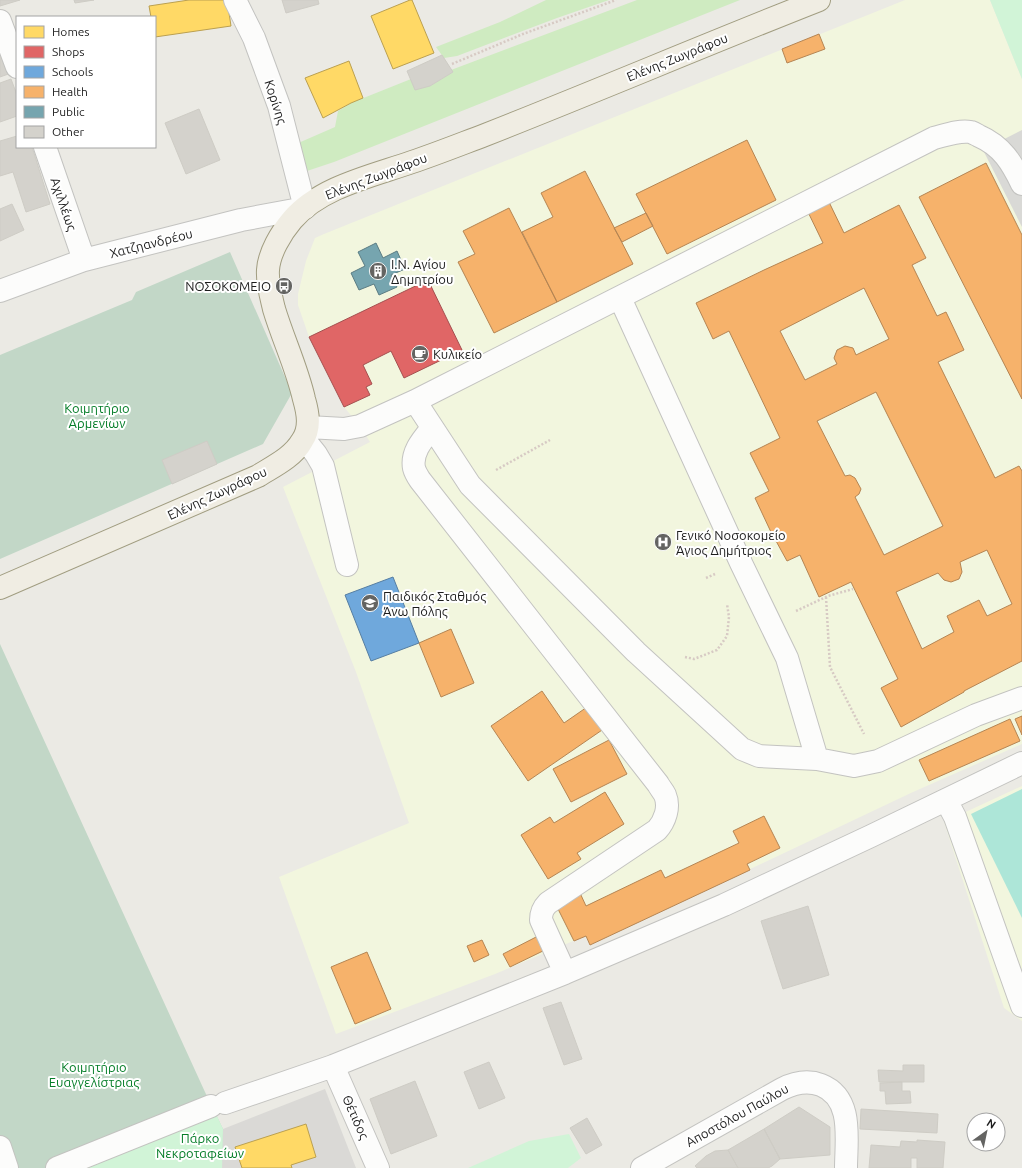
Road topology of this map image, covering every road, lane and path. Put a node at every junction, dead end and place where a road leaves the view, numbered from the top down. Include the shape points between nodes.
1 (235, 0) edge
2 (616, 0) edge
3 (819, 0) edge
4 (0, 21) edge
5 (16, 64) edge
6 (452, 64) dead end
7 (45, 148) edge
8 (1022, 184) edge
9 (305, 208) junction
10 (84, 260) junction
11 (0, 291) edge
12 (620, 298) junction
13 (415, 401) junction
14 (432, 428) junction
15 (306, 433) junction
16 (550, 440) dead end
17 (470, 485) junction
18 (347, 565) dead end
19 (715, 575) dead end
20 (718, 580) dead end
21 (0, 588) edge
22 (853, 588) dead end
23 (826, 597) junction
24 (727, 603) dead end
25 (771, 623) junction
26 (682, 657) dead end
27 (1022, 698) edge
28 (864, 734) dead end
29 (817, 759) junction
30 (1022, 763) edge
31 (946, 800) junction
32 (566, 973) junction
33 (1022, 1006) edge
34 (333, 1066) junction
35 (0, 1147) edge
36 (7, 1168) edge
37 (57, 1168) edge
38 (378, 1168) edge
39 (642, 1168) edge
40 (846, 1168) edge

1 - 9 street, Κορίνης via 254,38 279,106
2 - 6 path
3 - 9 main road, Ελένης Ζωγράφου via 486,134 338,188
4 - 5 street
7 - 10 street, Αχιλλέως
8 - 12 street via 1004,152 988,139 971,132 952,133 934,138
9 - 10 street, Χατζηανδρέου via 241,220
9 - 15 main road, Ελένης Ζωγράφου via 291,221 281,236 271,257 268,271 271,298 308,412
10 - 11 street, Χατζηανδρέου
12 - 13 street
12 - 25 street
13 - 14 street
13 - 15 street via 360,426
14 - 17 street
14 - 32 street via 414,457 414,468 420,480 666,796 667,810 663,823 657,830 543,908 541,920
15 - 18 street via 323,466
15 - 21 main road, Ελένης Ζωγράφου via 296,450 258,476
16 - 17 path
17 - 29 street via 636,652 742,749 759,756
19 - 20 path
22 - 23 path
23 - 25 path
23 - 28 path via 830,667
24 - 26 path via 727,636 717,650 694,659
25 - 29 street via 787,658
27 - 29 street via 976,715 878,761 854,766
30 - 31 street
31 - 32 street via 724,905
31 - 33 street via 955,817
32 - 34 street
34 - 37 street via 218,1104
34 - 38 street, Θέτιδος
35 - 36 street
39 - 40 street, Αποστόλου Παύλου via 790,1085 804,1082 823,1086 839,1100 845,1115

